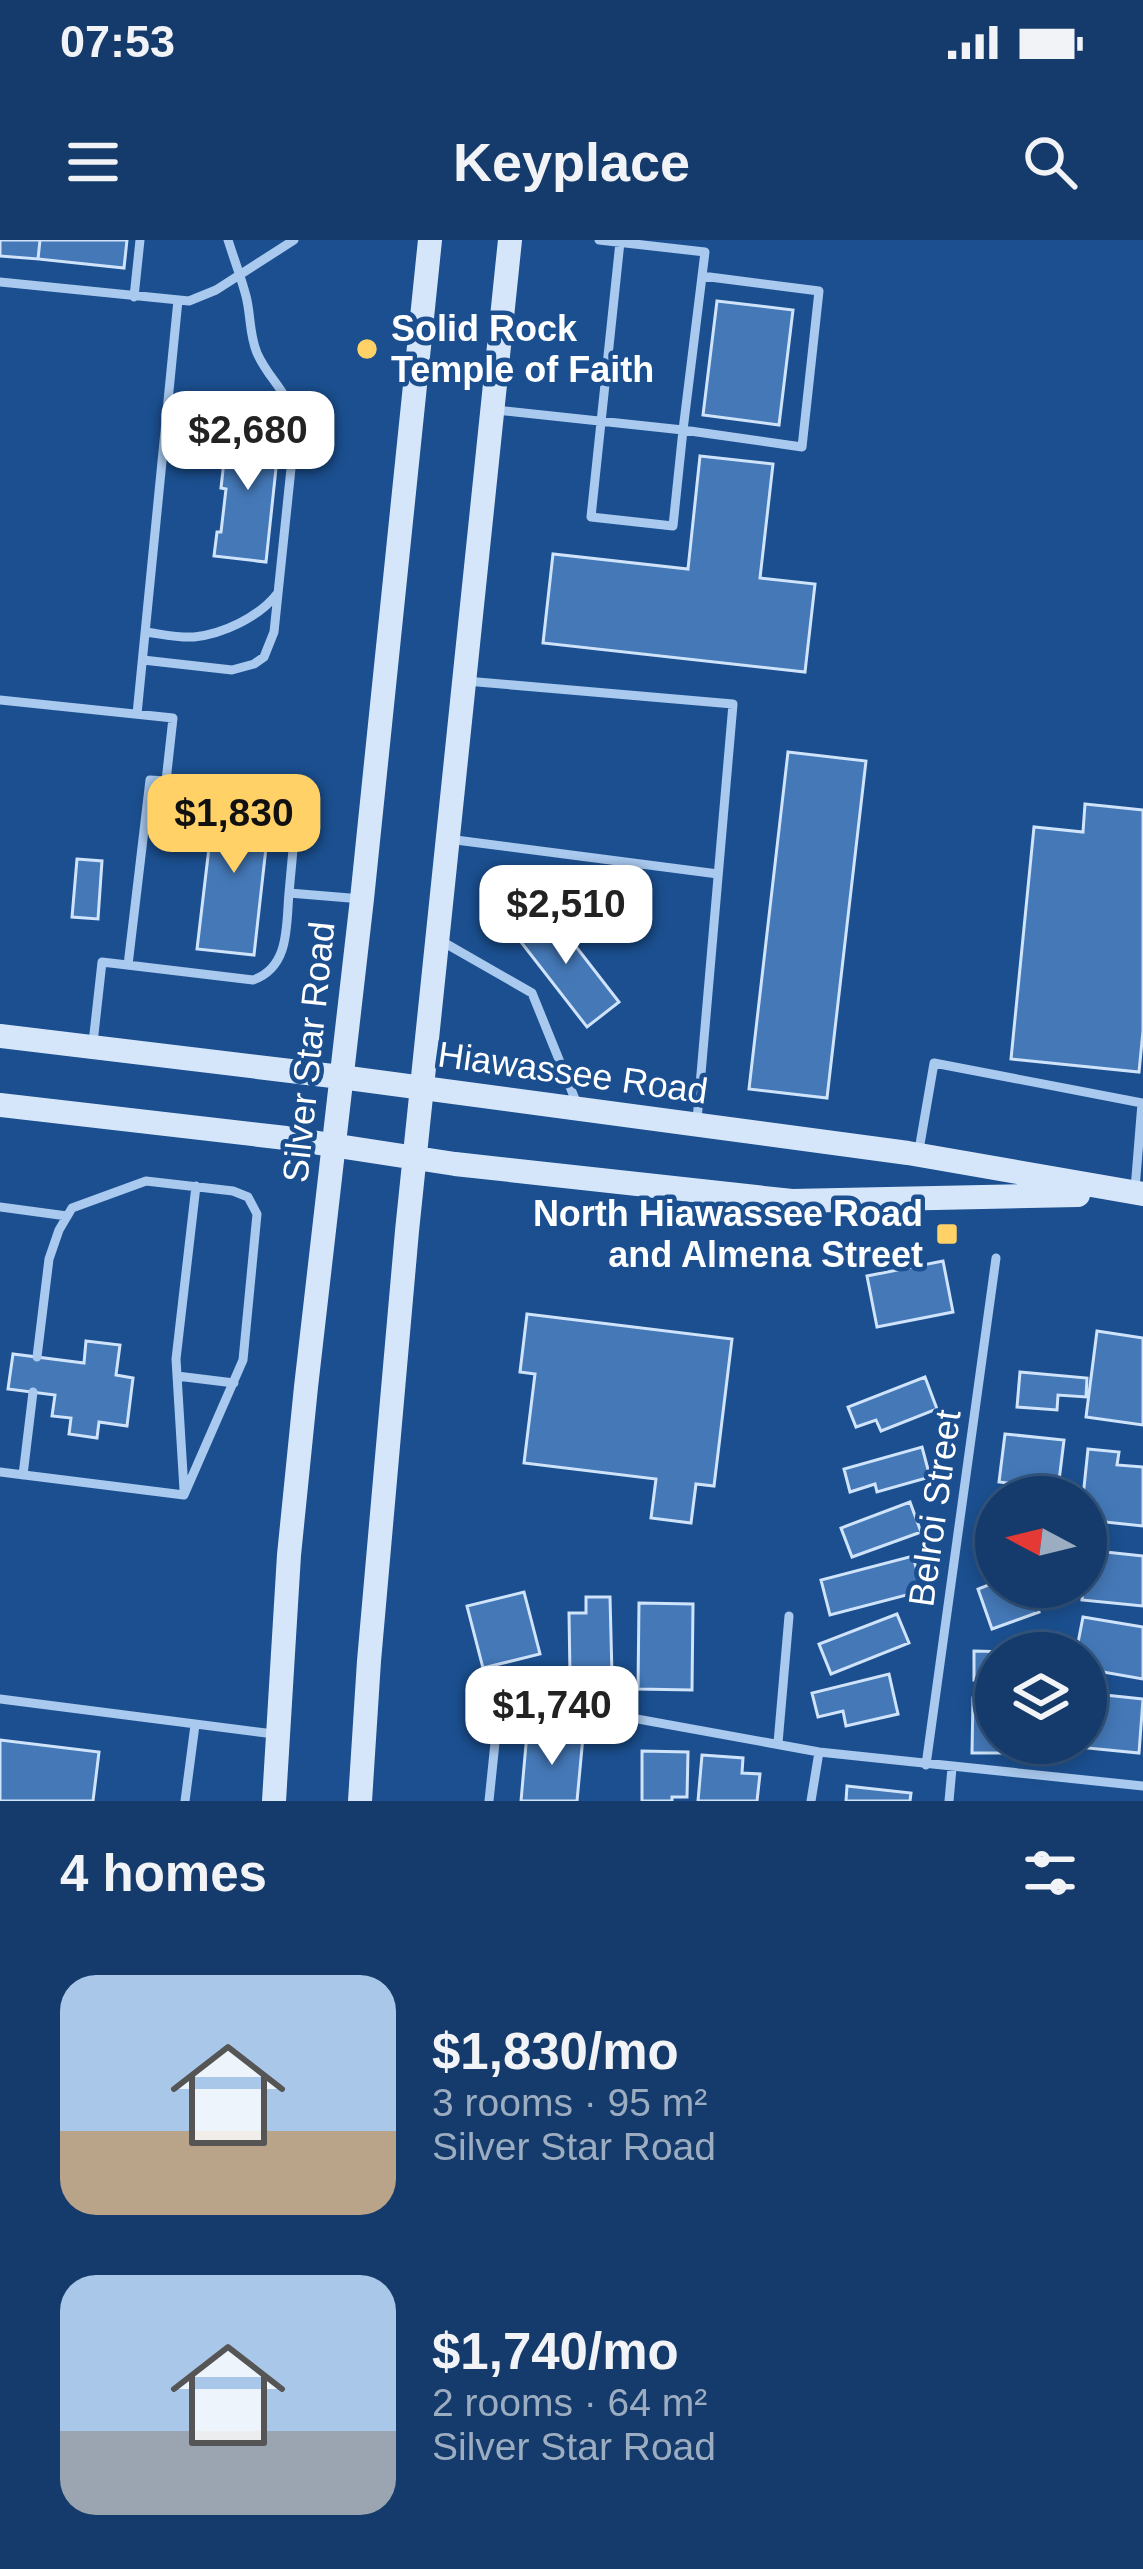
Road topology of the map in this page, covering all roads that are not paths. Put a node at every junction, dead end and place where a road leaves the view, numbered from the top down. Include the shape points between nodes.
1 (140, 240) edge
2 (228, 240) edge
3 (294, 240) edge
4 (430, 240) edge
5 (510, 240) edge
6 (599, 240) edge
7 (620, 242) edge
8 (702, 275) junction
9 (239, 276) junction
10 (0, 282) edge
11 (134, 297) junction
12 (178, 300) junction
13 (492, 410) junction
14 (602, 422) junction
15 (683, 430) junction
16 (278, 592) junction
17 (146, 632) junction
18 (143, 660) junction
19 (465, 681) junction
20 (0, 700) edge
21 (137, 714) junction
22 (166, 781) junction
23 (448, 839) junction
24 (718, 874) junction
25 (289, 893) junction
26 (362, 899) junction
27 (438, 939) junction
28 (128, 965) junction
29 (0, 1036) edge
30 (93, 1047) junction
31 (341, 1077) junction
32 (422, 1088) junction
33 (1142, 1100) edge
34 (0, 1105) edge
35 (580, 1109) junction
36 (696, 1125) junction
37 (334, 1145) junction
38 (919, 1155) junction
39 (415, 1159) junction
40 (196, 1186) junction
41 (1139, 1194) edge
42 (0, 1208) edge
43 (67, 1216) junction
44 (996, 1258) dead end
45 (37, 1357) dead end
46 (177, 1376) junction
47 (234, 1383) junction
48 (33, 1392) dead end
49 (0, 1472) edge
50 (23, 1475) junction
51 (184, 1495) junction
52 (789, 1616) dead end
53 (0, 1699) edge
54 (195, 1725) junction
55 (278, 1735) junction
56 (778, 1743) junction
57 (819, 1752) junction
58 (926, 1766) junction
59 (952, 1768) junction
60 (1143, 1786) edge
61 (185, 1801) edge
62 (274, 1801) edge
63 (360, 1801) edge
64 (489, 1801) edge
65 (811, 1801) edge
66 (949, 1801) edge

1 - 11 lane
2 - 9 lane
3 - 9 lane
4 - 26 main road, Silver Star Road
5 - 13 main road
6 - 7 lane
7 - 8 lane via 705,252
7 - 14 lane
8 - 15 lane
8 - 15 lane via 819,291 802,447
9 - 12 lane via 200,298
9 - 16 lane via 256,350 294,417
10 - 11 lane
11 - 12 lane
12 - 17 lane
13 - 14 lane
13 - 19 main road
14 - 15 lane
14 - 15 lane via 591,517 673,526
16 - 17 lane via 254,617 206,634
16 - 18 lane via 269,649 254,664 232,670
17 - 18 lane
18 - 21 lane
19 - 23 main road
19 - 24 lane via 733,704
20 - 21 lane
21 - 22 lane via 173,718
22 - 25 lane via 298,795
22 - 28 lane via 150,780
23 - 24 lane
23 - 27 main road
24 - 36 lane
25 - 26 lane
25 - 28 lane via 283,950 263,976
26 - 31 main road, Silver Star Road
27 - 32 main road
27 - 35 lane via 532,993
28 - 30 lane via 102,962
29 - 30 main road, Hiawassee Road
30 - 31 main road, Hiawassee Road
31 - 32 main road, Hiawassee Road
31 - 37 main road, Silver Star Road
32 - 35 main road, Hiawassee Road
32 - 39 main road
33 - 38 lane via 934,1063
33 - 41 lane
34 - 37 main road
35 - 36 main road, Hiawassee Road
36 - 38 main road, Hiawassee Road
37 - 39 main road
37 - 55 main road, Silver Star Road via 291,1534
38 - 41 main road, Hiawassee Road
39 - 41 main road via 792,1201
39 - 63 main road
40 - 43 lane via 146,1181
40 - 46 lane
40 - 47 lane via 248,1196 257,1214
42 - 43 lane
43 - 45 lane via 49,1259
44 - 58 lane, Belroi Street
46 - 47 lane
46 - 51 lane
47 - 51 lane
48 - 50 lane
49 - 50 lane
50 - 51 lane
52 - 56 lane
53 - 54 lane
54 - 55 lane
54 - 61 lane
55 - 62 main road, Silver Star Road
56 - 57 lane
56 - 64 lane via 500,1694
57 - 58 lane
57 - 65 lane
58 - 59 lane
59 - 60 lane
59 - 66 lane

